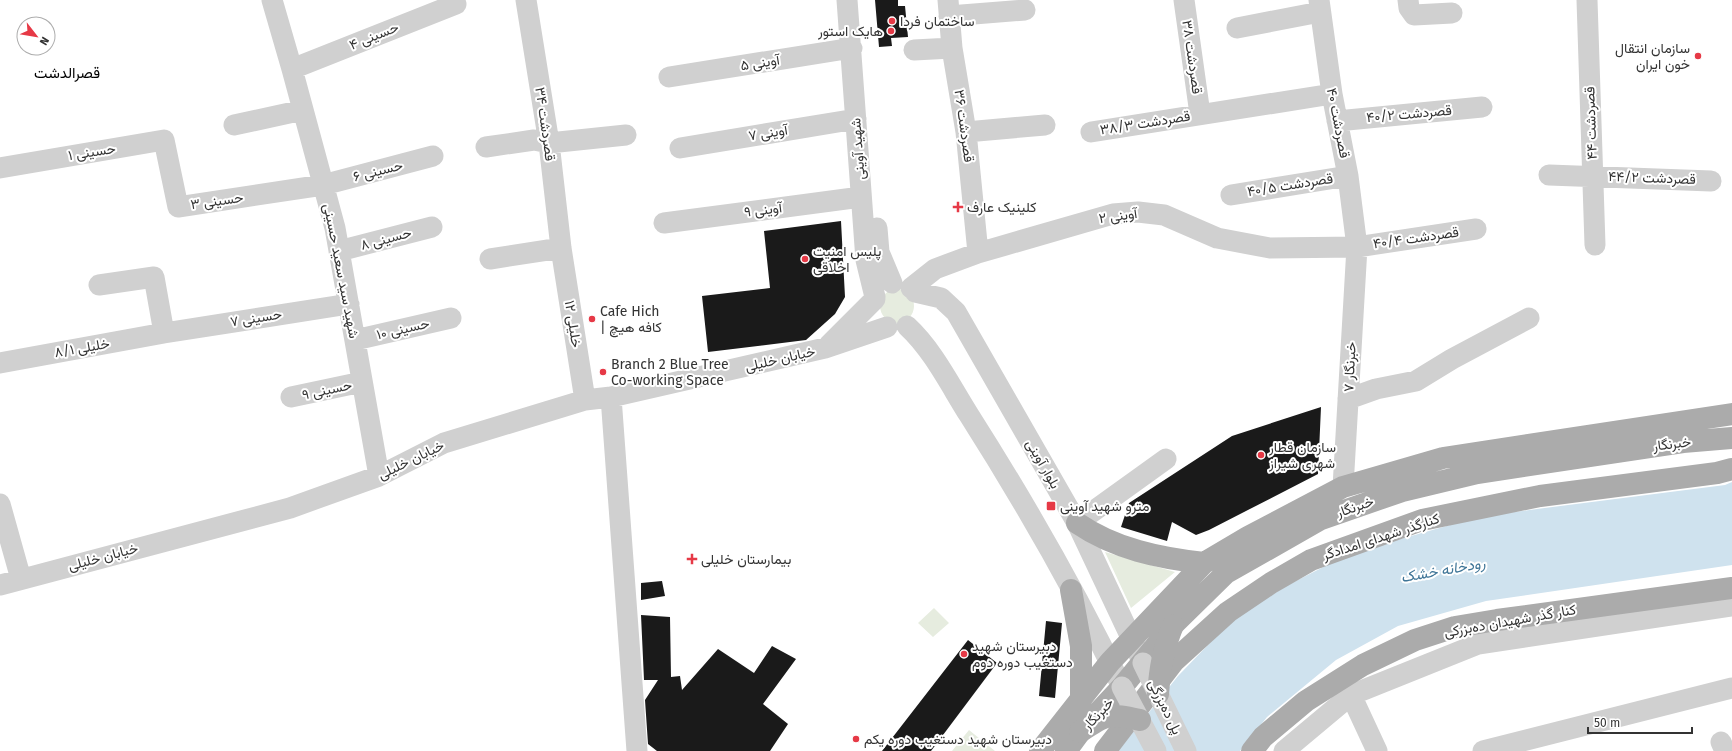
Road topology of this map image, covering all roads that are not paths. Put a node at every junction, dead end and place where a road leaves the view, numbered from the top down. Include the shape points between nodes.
1 (272, 0) edge
2 (526, 0) edge
3 (847, 0) edge
4 (862, 0) edge
5 (1184, 0) edge
6 (1408, 0) edge
7 (1587, 0) edge
8 (456, 4) dead end
9 (1319, 6) edge
10 (949, 8) edge
11 (1025, 10) dead end
12 (1452, 13) dead end
13 (1237, 28) dead end
14 (852, 48) junction
15 (952, 48) junction
16 (914, 50) dead end
17 (292, 69) junction
18 (669, 77) dead end
19 (1332, 94) junction
20 (1482, 107) dead end
21 (303, 110) junction
22 (1200, 114) junction
23 (856, 119) junction
24 (1337, 121) junction
25 (234, 125) dead end
26 (1045, 125) dead end
27 (966, 132) junction
28 (1091, 132) dead end
29 (626, 135) dead end
30 (164, 140) joint
31 (549, 143) junction
32 (486, 147) dead end
33 (680, 148) dead end
34 (434, 156) dead end
35 (0, 168) edge
36 (1348, 176) junction
37 (1549, 176) dead end
38 (1593, 176) junction
39 (1712, 181) dead end
40 (323, 185) junction
41 (1232, 195) dead end
42 (861, 197) junction
43 (664, 223) dead end
44 (432, 227) dead end
45 (1476, 229) dead end
46 (1594, 245) dead end
47 (1357, 246) junction
48 (560, 248) junction
49 (339, 251) junction
50 (978, 253) junction
51 (490, 258) dead end
52 (935, 270) junction
53 (99, 285) dead end
54 (906, 287) junction
55 (875, 298) junction
56 (941, 298) junction
57 (349, 304) junction
58 (451, 318) dead end
59 (1529, 318) dead end
60 (897, 326) junction
61 (164, 333) junction
62 (355, 340) junction
63 (826, 348) junction
64 (0, 363) edge
65 (362, 382) junction
66 (291, 397) dead end
67 (611, 397) junction
68 (1348, 399) junction
69 (585, 400) junction
70 (1732, 414) edge
71 (1732, 438) edge
72 (1166, 459) dead end
73 (1732, 469) edge
74 (379, 476) junction
75 (1343, 487) junction
76 (0, 504) edge
77 (1077, 523) junction
78 (1204, 563) junction
79 (21, 579) junction
80 (0, 585) edge
81 (1732, 588) edge
82 (1071, 590) junction
83 (1732, 606) edge
84 (1173, 626) junction
85 (1132, 638) junction
86 (1110, 662) junction
87 (1143, 663) junction
88 (1122, 687) junction
89 (1732, 688) edge
90 (1158, 694) junction
91 (1351, 695) junction
92 (1082, 700) junction
93 (1140, 720) junction
94 (1080, 732) junction
95 (636, 751) edge
96 (1040, 751) edge
97 (1066, 751) edge
98 (1105, 751) edge
99 (1156, 751) edge
100 (1186, 751) edge
101 (1252, 751) edge
102 (1284, 751) edge
103 (1377, 751) edge
104 (1482, 751) edge

1 - 17 street, شهید سید سعید حسینی
2 - 31 street, قصردشت ۳۴
3 - 14 street, شهید آوینی
4 - 54 street, شهید آوینی via 879,252
5 - 22 street, ۳۸ قصردشت
6 - 12 street via 1408,8 1414,15
7 - 38 street, ۴۴ قصردشت
8 - 17 street, ۴ حسینی
9 - 13 street
9 - 19 street, ۴۰ قصردشت
10 - 11 street
10 - 15 street, ۳۶ قصردشت
14 - 18 street, ۵ آوینی
14 - 23 street, شهید آوینی
15 - 16 street
15 - 27 street, ۳۶ قصردشت
17 - 21 street, شهید سید سعید حسینی
19 - 22 street, ۳۸/۳ قصردشت
19 - 24 street, ۴۰ قصردشت
20 - 24 street, ۴۰/۲ قصردشت
21 - 25 street
21 - 40 street, شهید سید سعید حسینی
22 - 28 street, ۳۸/۳ قصردشت
23 - 33 street, ۷ آوینی
23 - 42 street, شهید آوینی
24 - 36 street, ۴۰ قصردشت
26 - 27 street
27 - 50 street, ۳۶ قصردشت
29 - 31 street
30 - 35 street, ۱ حسینی
30 - 40 street, ۳ حسینی via 178,207
31 - 32 street via 534,140
31 - 48 street, قصردشت ۳۴
34 - 40 street, ۶ حسینی
36 - 41 street, ۴۰/۵ قصردشت
36 - 47 street, ۴۰ قصردشت
37 - 38 street, ۴۴/۲ قصردشت
38 - 39 street, ۴۴/۲ قصردشت
38 - 46 street, ۴۴ قصردشت
40 - 49 street, شهید سید سعید حسینی
42 - 43 street, ۹ آوینی
42 - 55 street, شهید آوینی via 866,260
44 - 49 street, ۸ حسینی
45 - 47 street, ۴۰/۴ قصردشت
47 - 50 street, ۲ آوینی via 1270,248 1217,238 1164,215 1138,212 1113,214
47 - 68 street, ۷ خبرنگار
48 - 51 street
48 - 69 street, ۱۲ خلیلی
49 - 57 street, شهید سید سعید حسینی
50 - 52 street, ۲ آوینی
52 - 54 street, ۲ آوینی
52 - 56 street via 934,288
53 - 61 street via 154,277
54 - 55 street via 882,288
54 - 56 street
54 - 60 street via 918,297 920,308 916,319
55 - 60 street via 876,315
55 - 63 street
56 - 77 street, بلوار آوینی via 956,312
57 - 61 street, ۷ حسینی
57 - 62 street, شهید سید سعید حسینی
58 - 62 street, ۱۰ حسینی
59 - 68 street via 1416,381 1376,389
60 - 63 street, خیابان خلیلی
60 - 82 street via 927,348 985,440
61 - 64 street, ۸/۱ خلیلی
62 - 65 street, شهید سید سعید حسینی
63 - 67 street, خیابان خلیلی
65 - 66 street, ۹ حسینی
65 - 74 street, شهید سید سعید حسینی
67 - 69 street, خیابان خلیلی
67 - 95 street
68 - 75 street, ۷ خبرنگار
69 - 74 street, خیابان خلیلی via 444,443
70 - 75 main road, خبرنگار via 1443,458
71 - 84 main road, خبرنگار via 1682,442 1477,473 1402,491 1320,519 1226,573
72 - 77 street
73 - 98 main road, کنارگذر شهدای امدادگر via 1540,496 1430,519 1311,560 1228,612 1174,661
74 - 79 street, خیابان خلیلی via 290,508
75 - 78 main road, خبرنگار via 1248,536
76 - 79 street
77 - 78 main road via 1093,534 1128,549 1170,559
77 - 85 street, بلوار آوینی
78 - 85 main road, خبرنگار
79 - 80 street, خیابان خلیلی
81 - 101 main road, کنار گذر شهیدان ده‌بزرکی via 1497,620 1455,627 1415,640 1363,665 1306,700 1263,737
82 - 86 street
82 - 92 main road via 1081,646
83 - 91 street via 1478,644
84 - 87 main road, خبرنگار
84 - 90 main road, bridge via 1164,647
85 - 86 main road, خبرنگار
85 - 87 street, بلوار آوینی
86 - 88 street
86 - 92 main road, خبرنگار
87 - 88 main road, خبرنگار
87 - 90 street, پل ده‌بزرگی, bridge
88 - 93 street, پل ده‌بزرگی, bridge
88 - 94 main road, خبرنگار
89 - 104 street
90 - 100 street, پل ده‌بزرگی, bridge
91 - 102 street
91 - 103 street
92 - 96 main road, خبرنگار
93 - 94 main road, bridge via 1116,714 1102,718
93 - 99 street, پل ده‌بزرگی, bridge
94 - 97 main road, خبرنگار

